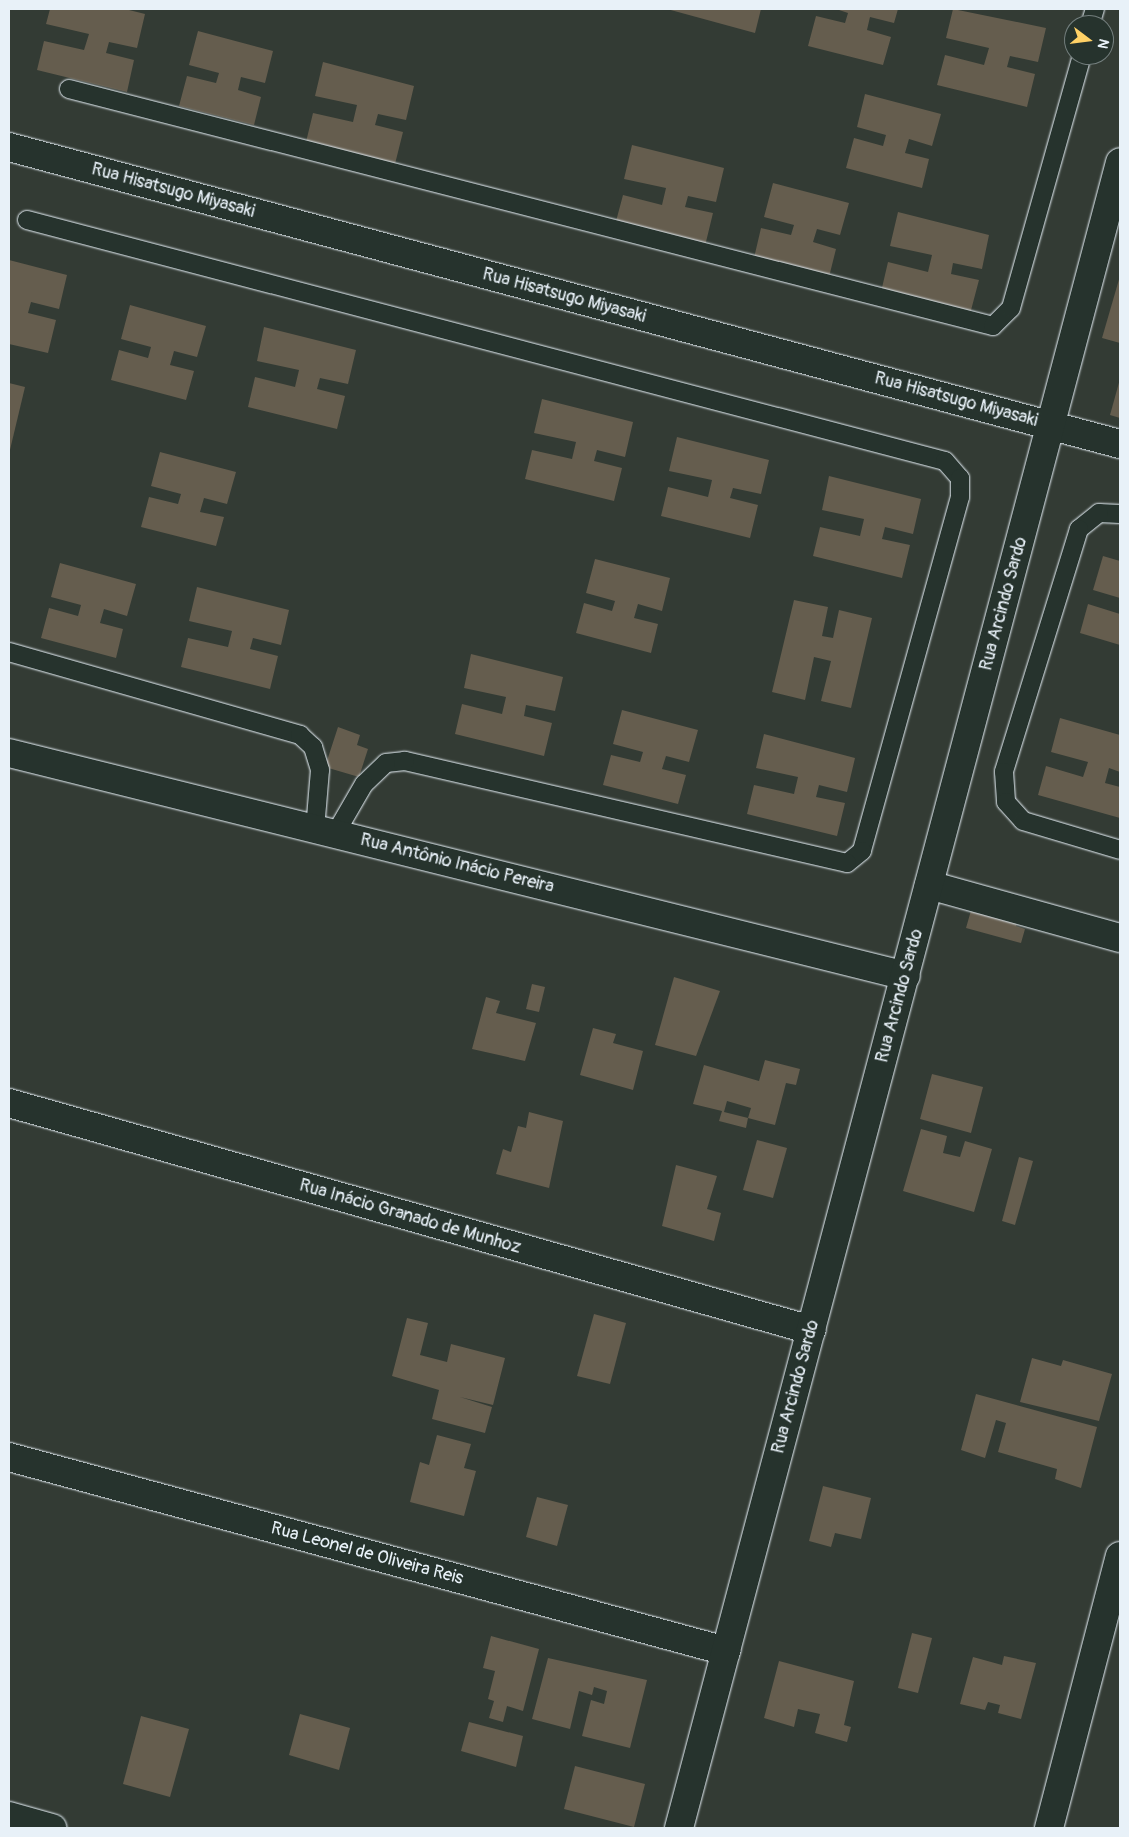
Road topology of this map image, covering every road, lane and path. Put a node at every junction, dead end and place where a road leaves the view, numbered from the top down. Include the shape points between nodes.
1 (1079, 65) edge
2 (68, 89) dead end
3 (9, 147) edge
4 (1120, 162) edge
5 (27, 220) dead end
6 (1050, 426) junction
7 (1120, 444) edge
8 (1120, 514) edge
9 (9, 652) edge
10 (9, 753) edge
11 (325, 832) junction
12 (1120, 850) edge
13 (929, 885) junction
14 (1120, 938) edge
15 (906, 976) junction
16 (9, 1103) edge
17 (811, 1330) junction
18 (9, 1457) edge
19 (1120, 1556) edge
20 (726, 1652) junction
21 (9, 1816) edge
22 (52, 1828) edge
23 (679, 1828) edge
24 (1049, 1828) edge

1 - 2 lane via 1011,308 993,326
3 - 6 street, Rua Hisatsugo Miyasaki
4 - 6 street, Rua Arcindo Sardo
5 - 11 lane via 945,460 960,478 960,497 862,851 847,863 405,761 386,763 364,784
6 - 7 street, Rua Hisatsugo Miyasaki
6 - 13 street, Rua Arcindo Sardo
8 - 12 lane via 1099,513 1079,529 1004,772 1006,802 1023,821
9 - 11 lane via 300,735 313,747 320,770
10 - 11 street, Rua Antônio Inácio Pereira
11 - 15 street, Rua Antônio Inácio Pereira
13 - 14 street
13 - 15 street, Rua Arcindo Sardo
15 - 17 street, Rua Arcindo Sardo
16 - 17 street, Rua Inácio Granado de Munhoz
17 - 20 street, Rua Arcindo Sardo
18 - 20 street, Rua Leonel de Oliveira Reis
19 - 24 street
20 - 23 street, Rua Arcindo Sardo
21 - 22 street

